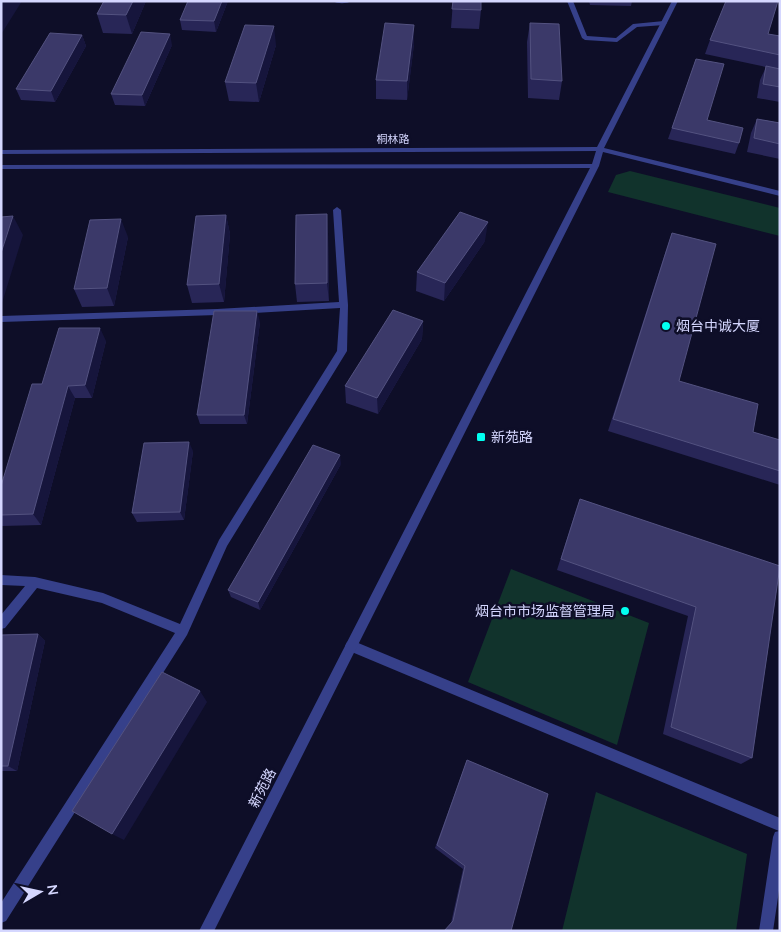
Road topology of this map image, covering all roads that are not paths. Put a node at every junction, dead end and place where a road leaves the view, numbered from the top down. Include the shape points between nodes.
1 (336, 1) edge
2 (348, 1) edge
3 (570, 1) edge
4 (675, 1) edge
5 (664, 23) junction
6 (600, 149) junction
7 (1, 152) edge
8 (595, 166) junction
9 (1, 167) edge
10 (780, 194) edge
11 (337, 210) dead end
12 (344, 305) junction
13 (1, 319) edge
14 (1, 580) edge
15 (35, 582) junction
16 (1, 624) edge
17 (183, 631) junction
18 (351, 646) junction
19 (780, 825) edge
20 (780, 837) edge
21 (1, 916) edge
22 (206, 931) edge
23 (766, 931) edge

1 - 2 street
3 - 5 street via 585,38 617,40 635,25
4 - 5 street, 新苑路
5 - 6 street, 新苑路
6 - 7 street, 桐林路
6 - 8 street, 新苑路
6 - 10 street, 桐林路
8 - 9 street, 桐林路
8 - 18 street, 新苑路
11 - 12 street
12 - 13 street
12 - 17 street via 342,351 223,543
14 - 15 street
15 - 16 street
15 - 17 street via 103,598
17 - 21 street
18 - 19 street
18 - 22 street, 新苑路
20 - 23 street

